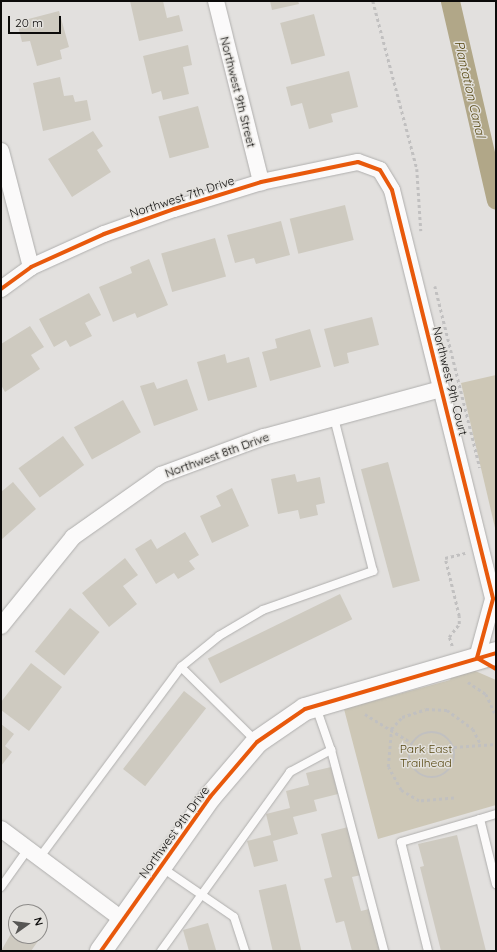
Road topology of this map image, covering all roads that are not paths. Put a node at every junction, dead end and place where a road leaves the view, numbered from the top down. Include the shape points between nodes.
1 (216, 1) edge
2 (1, 150) edge
3 (380, 170) joint
4 (261, 182) junction
5 (31, 268) junction
6 (1, 289) edge
7 (441, 389) junction
8 (334, 418) junction
9 (495, 600) edge
10 (1, 626) edge
11 (477, 658) edge
12 (181, 668) junction
13 (496, 670) edge
14 (316, 706) junction
15 (257, 742) junction
16 (331, 750) junction
17 (496, 814) edge
18 (480, 819) junction
19 (1, 829) edge
20 (34, 853) junction
21 (161, 867) junction
22 (496, 884) edge
23 (1, 887) edge
24 (204, 893) junction
25 (123, 920) junction
26 (101, 951) edge
27 (161, 951) edge
28 (245, 951) edge
29 (384, 951) edge
30 (428, 951) edge

1 - 4 street, Northwest 9th Street
2 - 5 street
3 - 4 street, Northwest 7th Drive via 358,162
3 - 7 street, Northwest 9th Court via 392,190
4 - 5 street, Northwest 7th Drive via 104,234
5 - 6 street, Northwest 7th Drive
7 - 8 street, Northwest 8th Drive
7 - 9 street, Northwest 9th Court
8 - 10 street, Northwest 8th Drive via 264,437 161,475 73,537
8 - 12 lane via 373,571 263,610 219,636
9 - 11 street, Northwest 9th Court
11 - 13 street
11 - 14 street, Northwest 9th Drive
12 - 15 lane
12 - 20 lane
14 - 15 street, Northwest 9th Drive
14 - 16 lane
15 - 21 street, Northwest 9th Drive via 210,797
16 - 24 lane via 290,772
16 - 29 lane
17 - 18 lane
18 - 22 lane
18 - 30 lane via 401,842
19 - 20 street
20 - 23 lane
20 - 25 street
21 - 24 lane
21 - 25 street, Northwest 9th Drive
24 - 27 lane
24 - 28 lane via 234,917
25 - 26 street, Northwest 9th Drive

